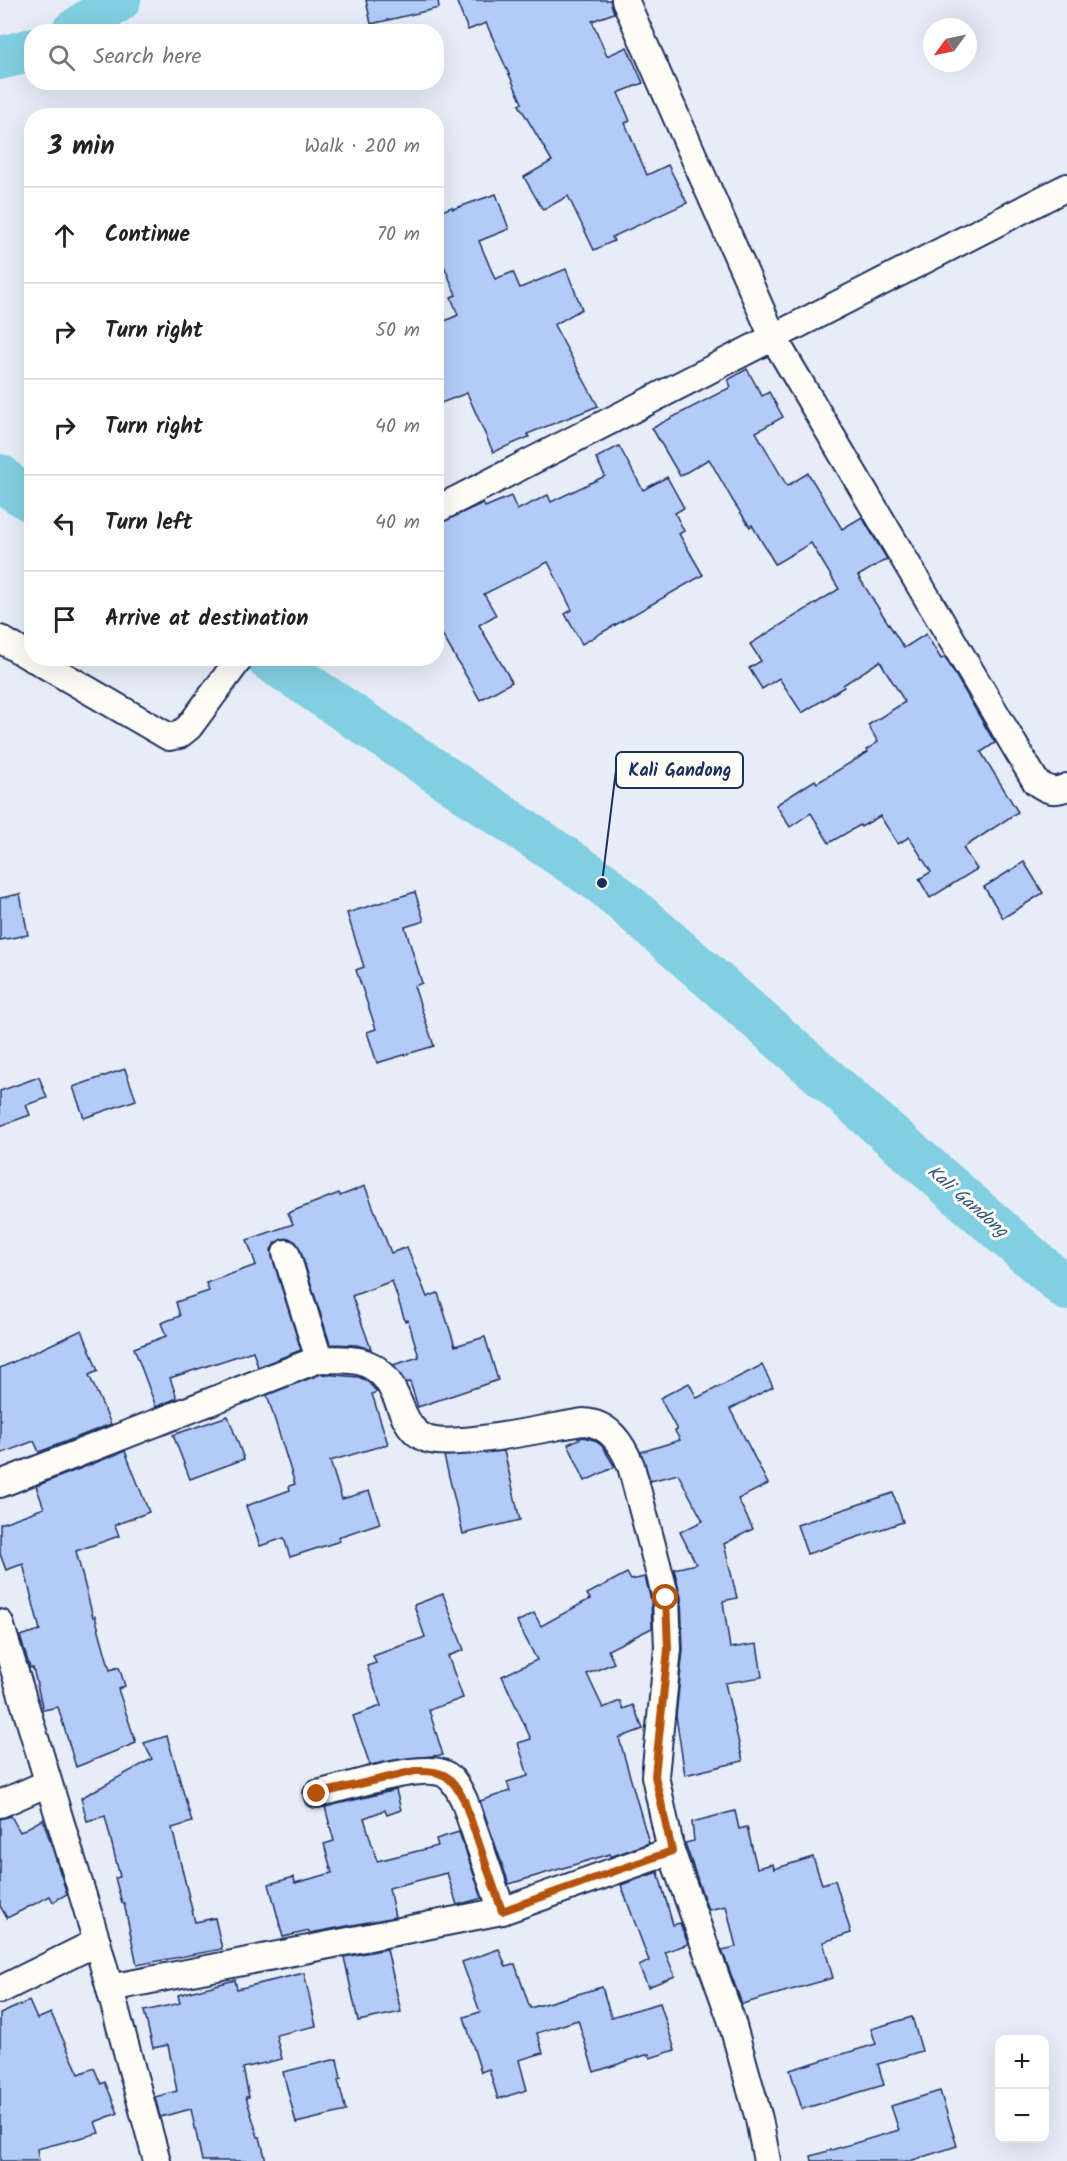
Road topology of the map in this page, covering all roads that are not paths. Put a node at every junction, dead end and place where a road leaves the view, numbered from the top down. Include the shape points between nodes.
1 (625, 0) edge
2 (1067, 187) edge
3 (773, 337) junction
4 (444, 506) edge
5 (0, 639) edge
6 (24, 653) edge
7 (46, 666) edge
8 (234, 666) edge
9 (1067, 787) edge
10 (286, 1253) dead end
11 (319, 1359) junction
12 (0, 1484) edge
13 (0, 1623) edge
14 (48, 1783) junction
15 (317, 1794) dead end
16 (0, 1804) edge
17 (672, 1851) junction
18 (502, 1911) junction
19 (97, 1942) junction
20 (110, 1988) junction
21 (0, 1990) edge
22 (157, 2161) edge
23 (767, 2161) edge

1 - 3 street
2 - 3 street
3 - 4 street
3 - 9 street via 1036,782 1058,792
5 - 6 street
7 - 8 street via 169,737 185,731
10 - 11 street
11 - 12 street
11 - 17 street via 362,1362 376,1368 387,1378 412,1428 425,1438 439,1442 467,1440 594,1422 622,1446 666,1598 668,1649 655,1776
13 - 14 street
14 - 16 street
14 - 19 street
15 - 18 street via 415,1771 445,1774 464,1800
17 - 18 street
17 - 23 street via 731,2019
18 - 20 street
19 - 20 street
19 - 21 street
20 - 22 street

